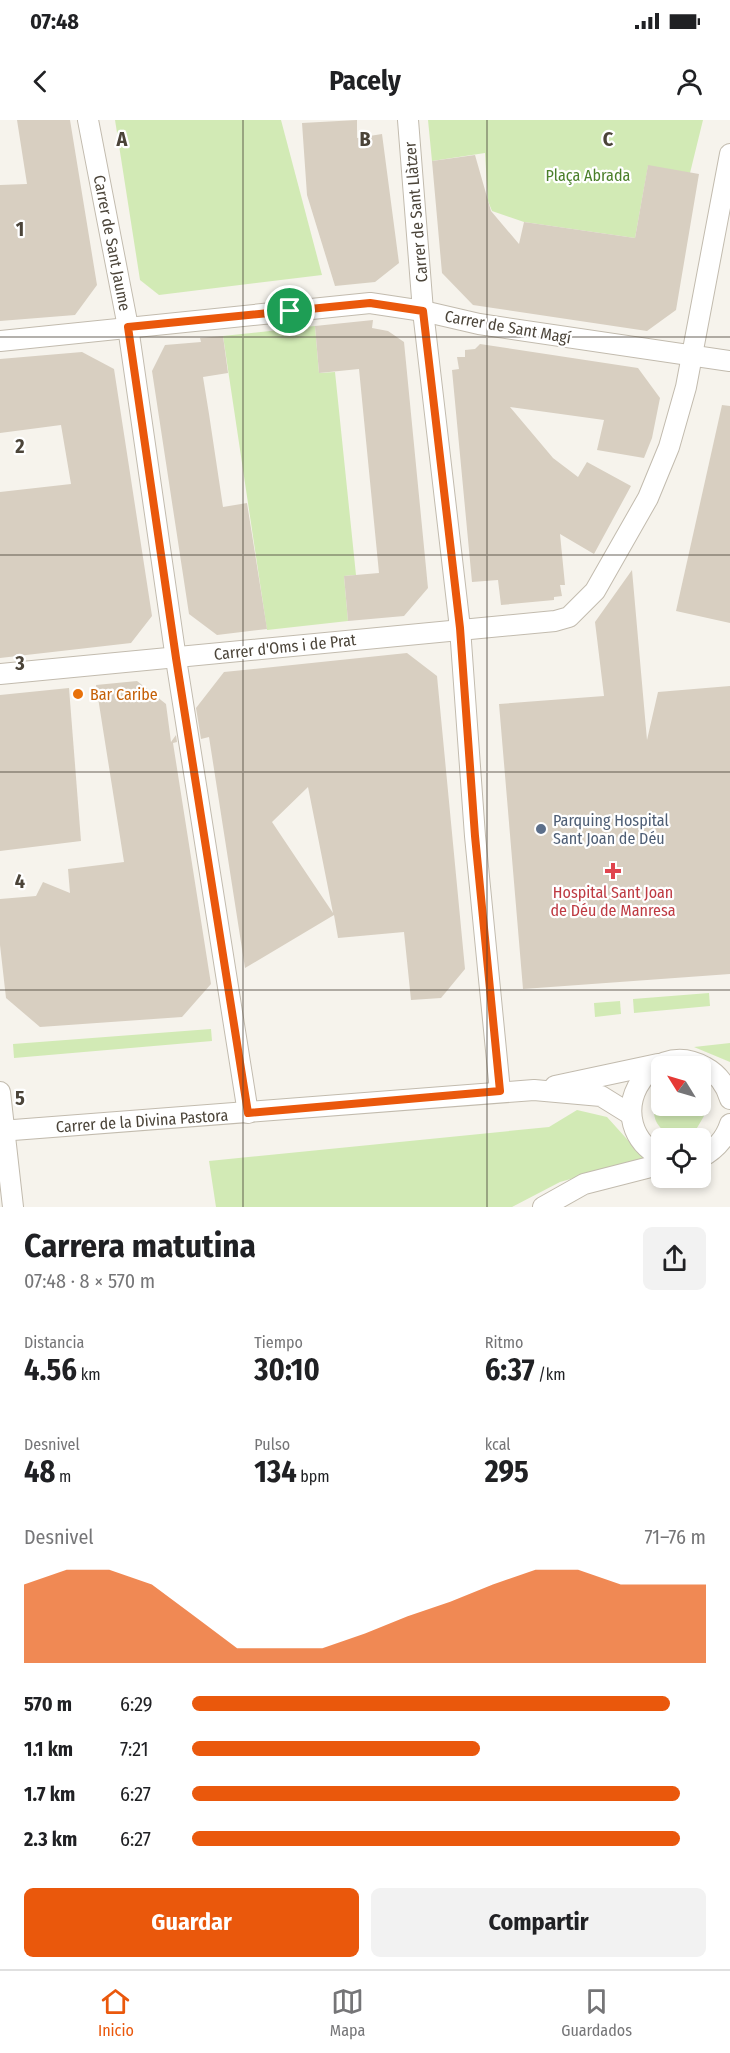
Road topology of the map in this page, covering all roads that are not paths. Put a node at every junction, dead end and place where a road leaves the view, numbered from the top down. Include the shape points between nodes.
1 (88, 120) edge
2 (408, 120) edge
3 (730, 154) edge
4 (423, 311) junction
5 (128, 327) junction
6 (0, 342) edge
7 (691, 357) junction
8 (730, 361) edge
9 (460, 628) junction
10 (176, 658) junction
11 (0, 674) edge
12 (651, 1066) edge
13 (711, 1069) edge
14 (651, 1071) edge
15 (711, 1071) edge
16 (730, 1073) edge
17 (534, 1090) junction
18 (500, 1091) junction
19 (0, 1092) edge
20 (730, 1099) edge
21 (248, 1113) junction
22 (630, 1114) junction
23 (2, 1131) edge
24 (728, 1132) edge
25 (651, 1150) edge
26 (711, 1152) edge
27 (651, 1167) edge
28 (13, 1207) edge
29 (543, 1207) edge

1 - 5 street, Carrer de Sant Jaume
2 - 4 street, Carrer de Sant Llàtzer
3 - 7 street
4 - 5 street, Carrer de Sant Magí via 370,303
4 - 7 street, Carrer de Sant Magí via 479,324
4 - 9 street, Carrer de Sant Llàtzer
5 - 6 street, Carrer de Sant Magí
5 - 10 street, Carrer de Sant Jaume
7 - 8 street, Carrer de Sant Magí
7 - 9 street, Carrer d'Oms i de Prat via 669,447 648,498 595,591 569,617 555,621
9 - 10 street, Carrer d'Oms i de Prat
9 - 18 street, Carrer de Sant Llàtzer
10 - 11 street, Carrer d'Oms i de Prat
10 - 21 street, Carrer de Sant Jaume
12 - 17 street, Carrer de la Divina Pastora
13 - 16 street, Carrer de la Divina Pastora
14 - 22 street via 634,1092
15 - 20 street via 721,1080
17 - 18 street, Carrer de la Divina Pastora
17 - 22 street, Carrer de la Divina Pastora via 601,1096
18 - 21 street, Carrer de la Divina Pastora
19 - 23 street
21 - 23 street, Carrer de la Divina Pastora
22 - 25 street via 636,1136
23 - 28 street
24 - 26 street
27 - 29 street via 584,1184

